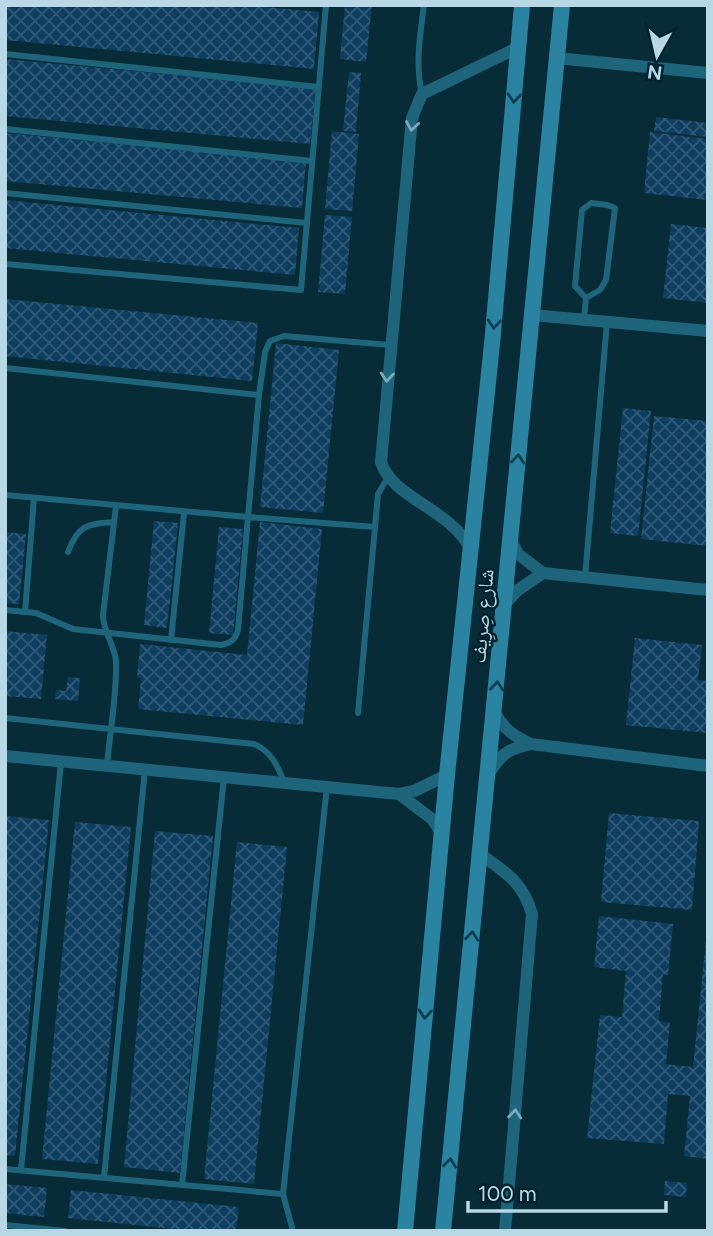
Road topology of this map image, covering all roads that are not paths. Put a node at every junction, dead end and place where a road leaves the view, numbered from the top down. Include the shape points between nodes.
1 (326, 5) edge
2 (424, 5) edge
3 (522, 5) edge
4 (562, 5) edge
5 (519, 47) junction
6 (5, 54) edge
7 (556, 58) junction
8 (708, 73) edge
9 (319, 87) junction
10 (422, 94) junction
11 (5, 129) edge
12 (312, 161) junction
13 (5, 193) edge
14 (307, 223) junction
15 (5, 264) edge
16 (586, 298) junction
17 (532, 315) junction
18 (584, 320) junction
19 (607, 321) junction
20 (708, 331) edge
21 (390, 345) junction
22 (5, 368) edge
23 (260, 395) junction
24 (388, 477) junction
25 (5, 495) edge
26 (34, 498) junction
27 (116, 506) junction
28 (184, 513) junction
29 (248, 517) junction
30 (114, 522) junction
31 (375, 527) junction
32 (510, 538) junction
33 (470, 548) junction
34 (68, 552) dead end
35 (543, 573) junction
36 (585, 577) junction
37 (708, 590) edge
38 (504, 605) junction
39 (5, 610) edge
40 (25, 612) junction
41 (105, 632) junction
42 (171, 640) junction
43 (494, 711) junction
44 (358, 713) dead end
45 (5, 718) edge
46 (110, 730) junction
47 (531, 744) junction
48 (5, 756) edge
49 (61, 762) junction
50 (708, 766) edge
51 (107, 767) junction
52 (145, 770) junction
53 (447, 775) junction
54 (488, 775) junction
55 (224, 777) junction
56 (284, 782) junction
57 (327, 786) junction
58 (399, 794) junction
59 (442, 834) junction
60 (480, 854) junction
61 (5, 1169) edge
62 (21, 1170) junction
63 (104, 1177) junction
64 (183, 1185) junction
65 (283, 1194) junction
66 (5, 1225) edge
67 (65, 1231) edge
68 (293, 1231) edge
69 (405, 1231) edge
70 (443, 1231) edge
71 (505, 1231) edge

1 - 9 lane
2 - 10 lane via 417,59
3 - 5 main road, شارع صِرِيف
4 - 7 main road, شارع صِرِيف
5 - 10 street
5 -> 33 main road, شارع صِرِيف
6 - 9 lane
7 - 8 street
7 - 17 main road, شارع صِرِيف
9 - 12 lane
10 -> 21 street via 412,118
11 - 12 lane
12 - 14 lane
13 - 14 lane
14 - 15 lane via 301,290
16 - 16 lane via 606,280 615,208 607,205 591,203 582,210 575,286
16 - 18 lane
17 - 18 street
32 -> 17 main road, شارع صِرِيف
18 - 19 street
19 - 20 street
19 - 36 lane
21 - 23 lane via 284,337 270,341
21 -> 24 street via 380,454
22 - 23 lane
23 - 29 lane
24 - 31 lane via 378,494
24 - 33 street via 453,524
25 - 26 lane
26 - 27 lane
26 - 40 lane
27 - 28 lane
27 - 30 lane
28 - 29 lane
28 - 42 lane
29 - 31 lane
29 - 42 lane via 235,638 221,645
30 - 34 lane via 82,528
30 - 41 lane
31 - 44 lane
32 - 35 street via 518,554
32 - 38 main road, شارع صِرِيف
33 - 53 main road, شارع صِرِيف
35 - 36 street
35 - 38 street
36 - 37 street
43 -> 38 main road, شارع صِرِيف
39 - 40 lane
40 - 41 lane via 73,629
41 - 42 lane
41 - 46 lane via 116,663
43 - 47 street via 513,736
43 - 54 main road, شارع صِرِيف
45 - 46 lane
46 - 51 lane
46 - 56 lane via 254,744 269,753
47 - 50 street
47 - 54 street via 501,754
48 - 49 street
49 - 51 street
49 - 62 lane
51 - 52 street
52 - 55 street
52 - 63 lane
53 - 58 street
53 - 59 main road, شارع صِرِيف
54 - 60 main road, شارع صِرِيف
55 - 56 street
55 - 64 lane
56 - 57 street
57 - 58 street
57 - 65 lane
58 - 59 street via 432,819
59 -> 69 main road, شارع صِرِيف
70 -> 60 main road, شارع صِرِيف
71 -> 60 street via 532,914 527,895 514,879
61 - 62 lane
62 - 63 lane
63 - 64 lane
64 - 65 lane
65 - 68 lane
66 - 67 lane

